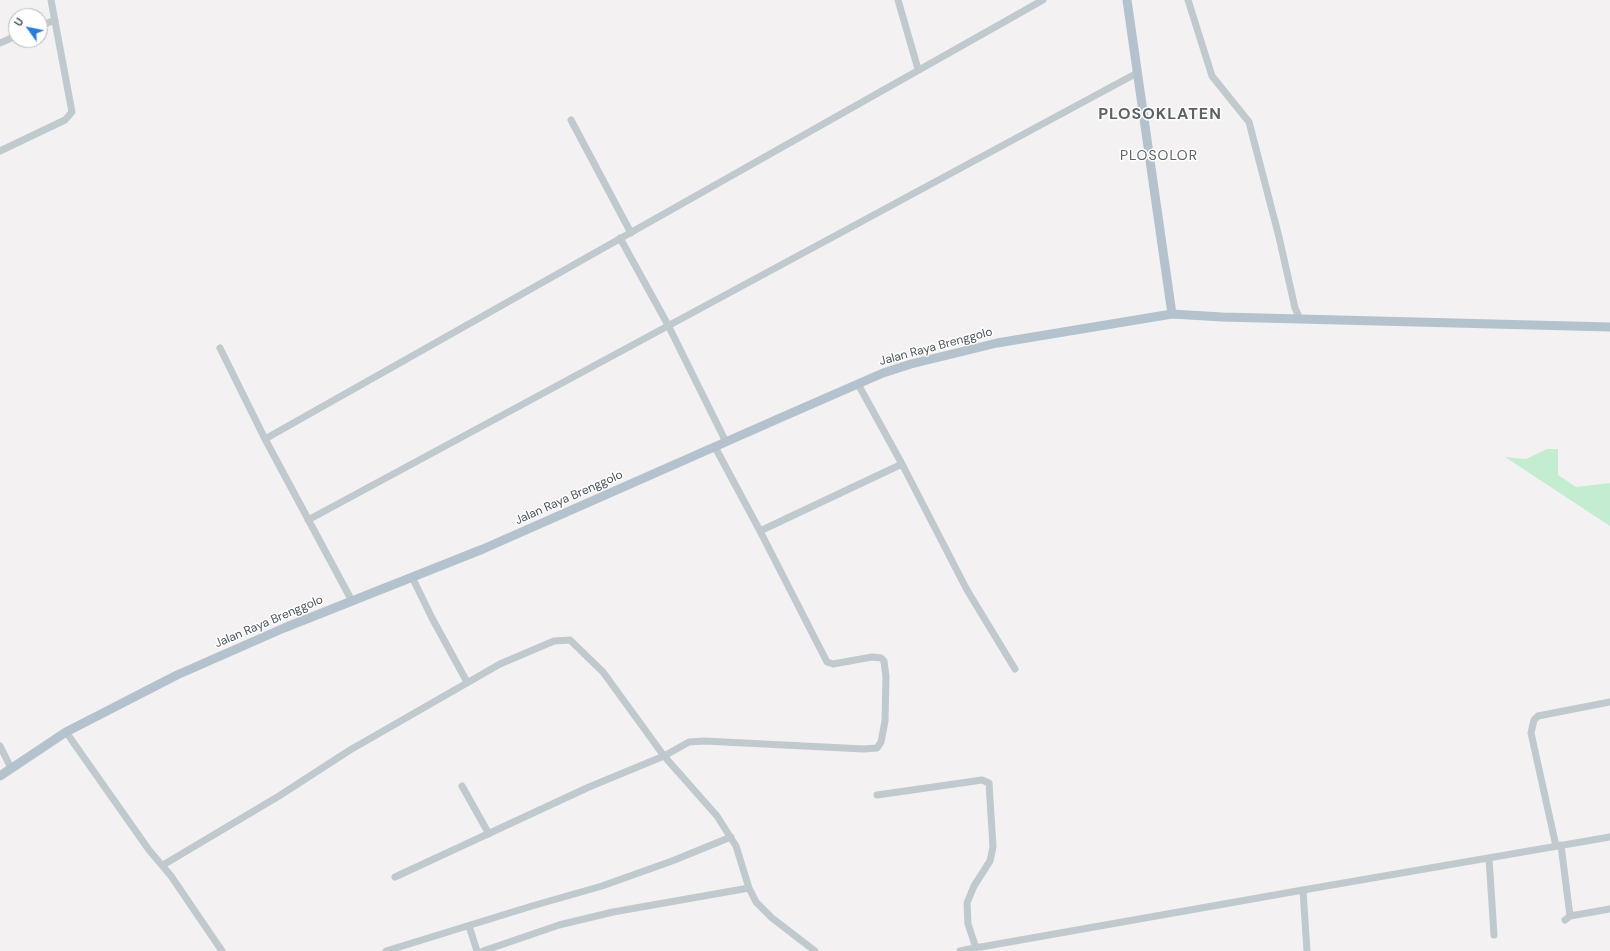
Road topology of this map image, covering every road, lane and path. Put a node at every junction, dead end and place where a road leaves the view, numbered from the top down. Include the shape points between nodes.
1 (51, 0) edge
2 (898, 0) edge
3 (1043, 0) edge
4 (1127, 0) edge
5 (1188, 0) edge
6 (55, 20) junction
7 (48, 23) edge
8 (918, 69) junction
9 (1137, 73) junction
10 (571, 120) dead end
11 (0, 151) edge
12 (631, 233) junction
13 (620, 238) junction
14 (1172, 314) junction
15 (1300, 319) junction
16 (668, 325) junction
17 (1610, 327) edge
18 (220, 348) dead end
19 (858, 384) junction
20 (265, 439) junction
21 (726, 442) junction
22 (715, 447) junction
23 (902, 464) junction
24 (308, 520) junction
25 (760, 530) junction
26 (412, 577) junction
27 (352, 601) junction
28 (1015, 669) dead end
29 (467, 682) junction
30 (1610, 702) edge
31 (66, 732) junction
32 (0, 746) edge
33 (664, 756) junction
34 (11, 768) junction
35 (0, 776) edge
36 (462, 786) dead end
37 (877, 795) dead end
38 (489, 834) junction
39 (731, 836) junction
40 (1610, 837) edge
41 (1559, 846) junction
42 (1489, 858) junction
43 (163, 864) junction
44 (395, 877) dead end
45 (749, 888) junction
46 (1304, 890) junction
47 (1610, 909) edge
48 (469, 926) junction
49 (1494, 935) dead end
50 (980, 949) edge
51 (222, 951) edge
52 (386, 951) edge
53 (477, 951) edge
54 (483, 951) edge
55 (815, 951) edge
56 (960, 951) edge
57 (1307, 951) edge

1 - 6 street
2 - 8 street
3 - 8 street
4 - 9 main road
5 - 15 street via 1212,76 1249,122 1279,237 1294,308
6 - 7 street
6 - 11 street via 72,108 71,115
8 - 12 street
9 - 14 main road
9 - 16 street
10 - 12 street
12 - 13 street
13 - 16 street
13 - 20 street
14 - 15 main road, Jalan Raya Brenggolo
14 - 19 main road, Jalan Raya Brenggolo via 997,343 911,364
15 - 17 main road, Jalan Raya Brenggolo
16 - 21 street
16 - 24 street
18 - 20 street
19 - 21 main road, Jalan Raya Brenggolo
19 - 23 street
20 - 24 street
21 - 22 main road, Jalan Raya Brenggolo
22 - 25 street
22 - 26 main road, Jalan Raya Brenggolo via 544,524
23 - 25 street
23 - 28 street via 967,590
24 - 27 street
25 - 33 street via 827,662 833,664 872,657 884,661 886,699 881,742 877,748 864,749 704,741 689,742
26 - 27 main road, Jalan Raya Brenggolo
26 - 29 street
27 - 31 main road, Jalan Raya Brenggolo via 177,675
29 - 33 street via 500,664 554,641 570,640 603,672
29 - 43 street
30 - 41 street via 1538,716 1534,720 1532,740
31 - 34 main road, Jalan Raya Brenggolo
31 - 43 street via 149,850
32 - 34 street
33 - 38 street via 589,787
33 - 39 street via 717,816
34 - 35 main road, Jalan Raya Brenggolo
36 - 38 street
37 - 50 street via 982,780 989,783 993,847 990,861 974,886 967,903 968,924
38 - 44 street
39 - 45 street
39 - 48 street via 602,886
40 - 41 street
41 - 42 street
41 - 47 street via 1568,918
42 - 46 street
42 - 49 street
43 - 51 street
45 - 54 street via 613,912 559,925
45 - 55 street via 756,902 764,910
46 - 50 street
46 - 57 street
48 - 52 street
48 - 53 street
50 - 56 street

